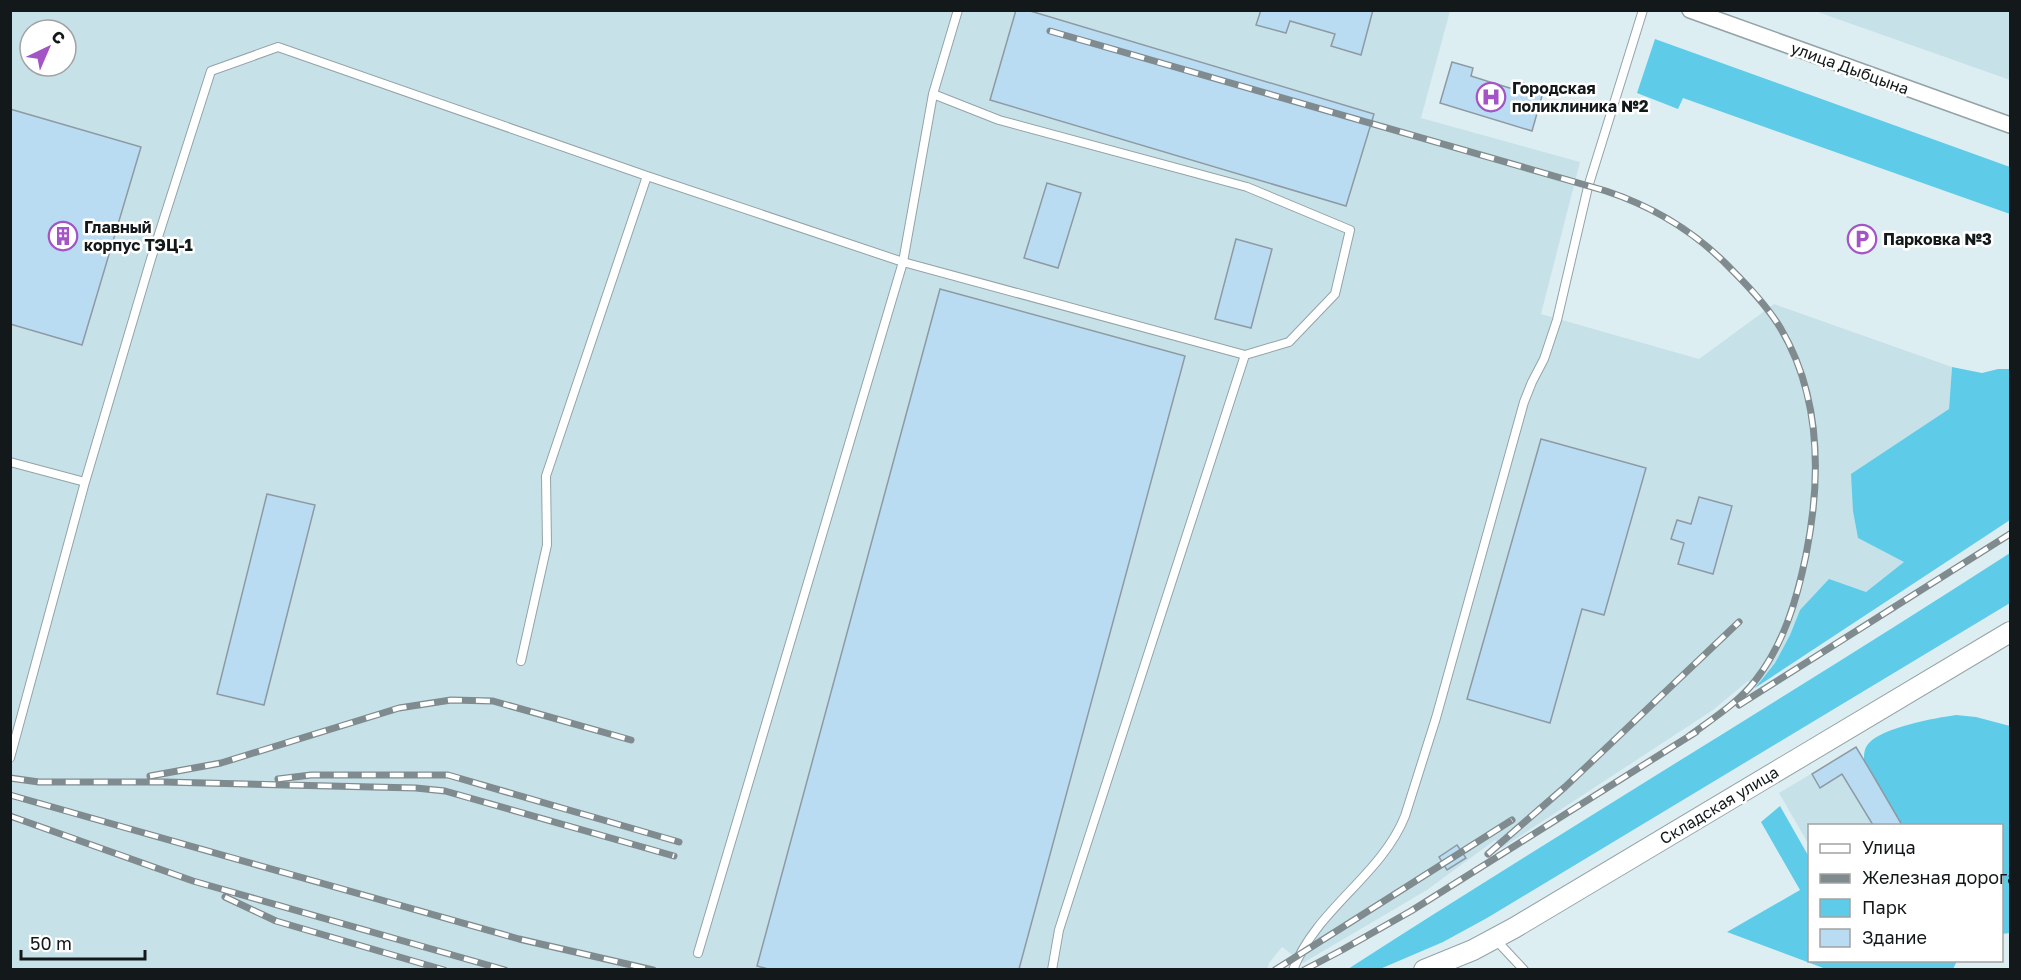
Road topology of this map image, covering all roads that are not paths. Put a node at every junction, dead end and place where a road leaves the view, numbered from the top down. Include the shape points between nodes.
1 (958, 10) edge
2 (1643, 10) edge
3 (1690, 10) edge
4 (933, 94) junction
5 (2010, 125) edge
6 (647, 176) junction
7 (903, 262) junction
8 (1245, 355) junction
9 (10, 462) edge
10 (85, 482) junction
11 (2010, 632) edge
12 (521, 661) dead end
13 (10, 758) edge
14 (1495, 939) junction
15 (698, 953) dead end
16 (1052, 969) edge
17 (1293, 969) edge
18 (1424, 969) edge
19 (1524, 969) edge

1 - 4 lane
2 - 17 lane via 1588,187 1557,320 1524,402 1405,816 1384,854 1320,924
3 - 5 street, улица Дыбцына
4 - 7 lane
4 - 8 lane via 999,120 1247,187 1350,230 1335,294 1289,342
6 - 7 lane
6 - 10 lane via 278,47 211,71
6 - 12 lane via 546,476 547,545
7 - 8 lane
7 - 15 lane
8 - 16 lane via 1059,930
9 - 10 lane
10 - 13 lane
11 - 14 street, Складская улица
14 - 18 street, Складская улица
14 - 19 lane

